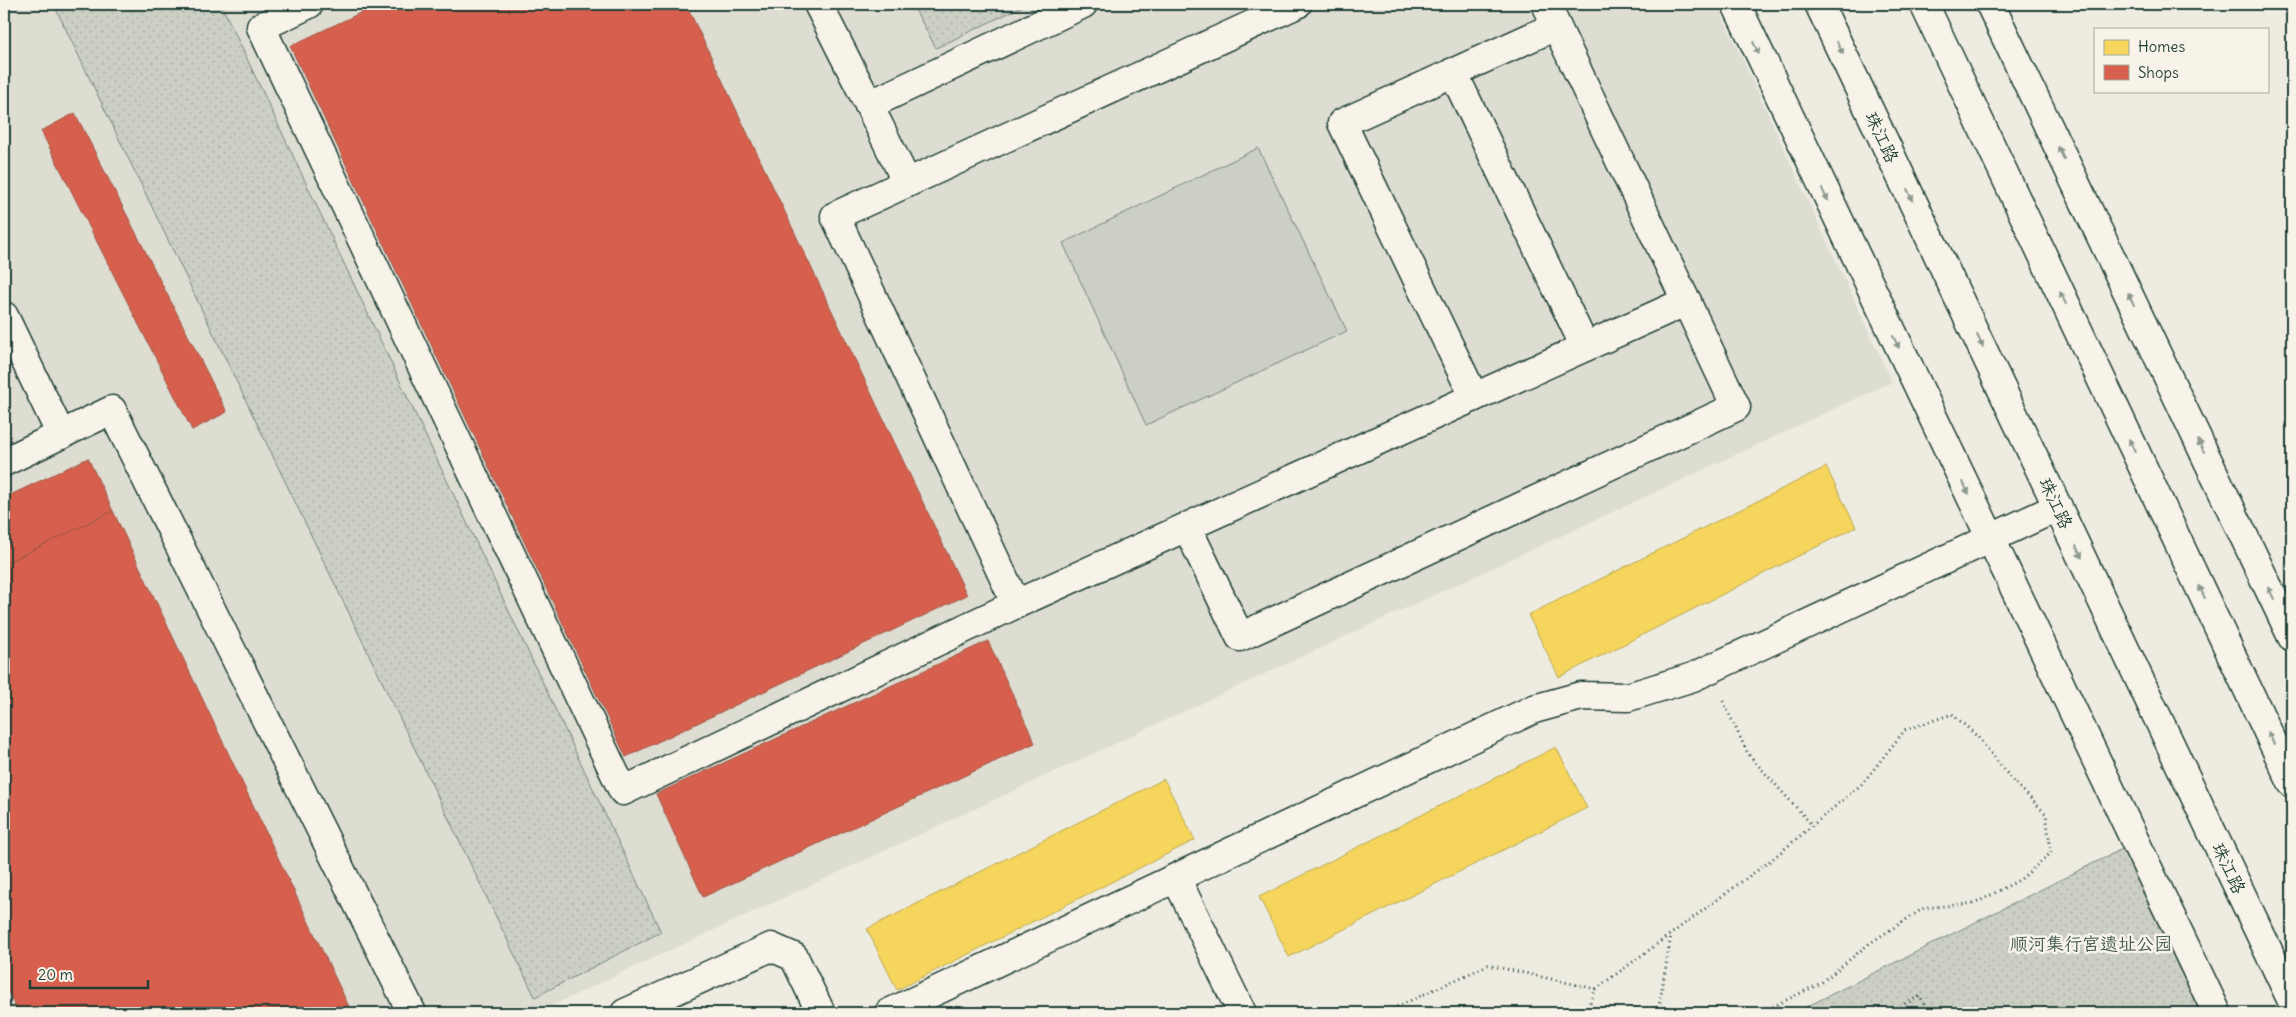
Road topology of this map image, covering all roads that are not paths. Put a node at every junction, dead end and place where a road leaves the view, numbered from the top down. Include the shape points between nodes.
1 (309, 4) edge
2 (818, 4) edge
3 (1083, 4) edge
4 (1297, 4) edge
5 (1736, 4) edge
6 (1820, 4) edge
7 (1924, 4) edge
8 (1990, 4) edge
9 (1551, 15) edge
10 (1453, 72) junction
11 (869, 104) junction
12 (907, 183) junction
13 (1686, 301) junction
14 (4, 316) edge
15 (1585, 347) junction
16 (1474, 397) junction
17 (61, 434) junction
18 (4, 462) edge
19 (2058, 507) junction
20 (1187, 527) junction
21 (1990, 539) junction
22 (1016, 604) junction
23 (2292, 636) edge
24 (2292, 783) edge
25 (1176, 878) junction
26 (2292, 1001) edge
27 (934, 1004) edge
28 (412, 1013) edge
29 (625, 1013) edge
30 (822, 1013) edge
31 (889, 1013) edge
32 (1242, 1013) edge
33 (2217, 1013) edge

1 - 22 street via 261,27 623,791
2 - 11 street
3 - 11 street
4 - 12 street
5 -> 21 street
6 -> 19 street, 珠江路
24 -> 7 street
23 -> 8 street
9 - 10 street
9 - 13 street
10 - 15 street
10 - 16 street via 1342,123
11 - 12 street
12 - 22 street via 835,216
13 - 15 street
13 - 20 street via 1736,407 1240,637
14 - 17 street
15 - 16 street
16 - 20 street
17 - 18 street
17 - 28 street via 112,410
19 - 21 street
19 -> 26 street, 珠江路
20 - 22 street
21 - 25 street via 1708,670 1628,697 1581,696 1534,709
21 - 33 street
25 - 27 street
25 - 32 street
27 - 31 street
29 - 30 street via 771,947 794,957

